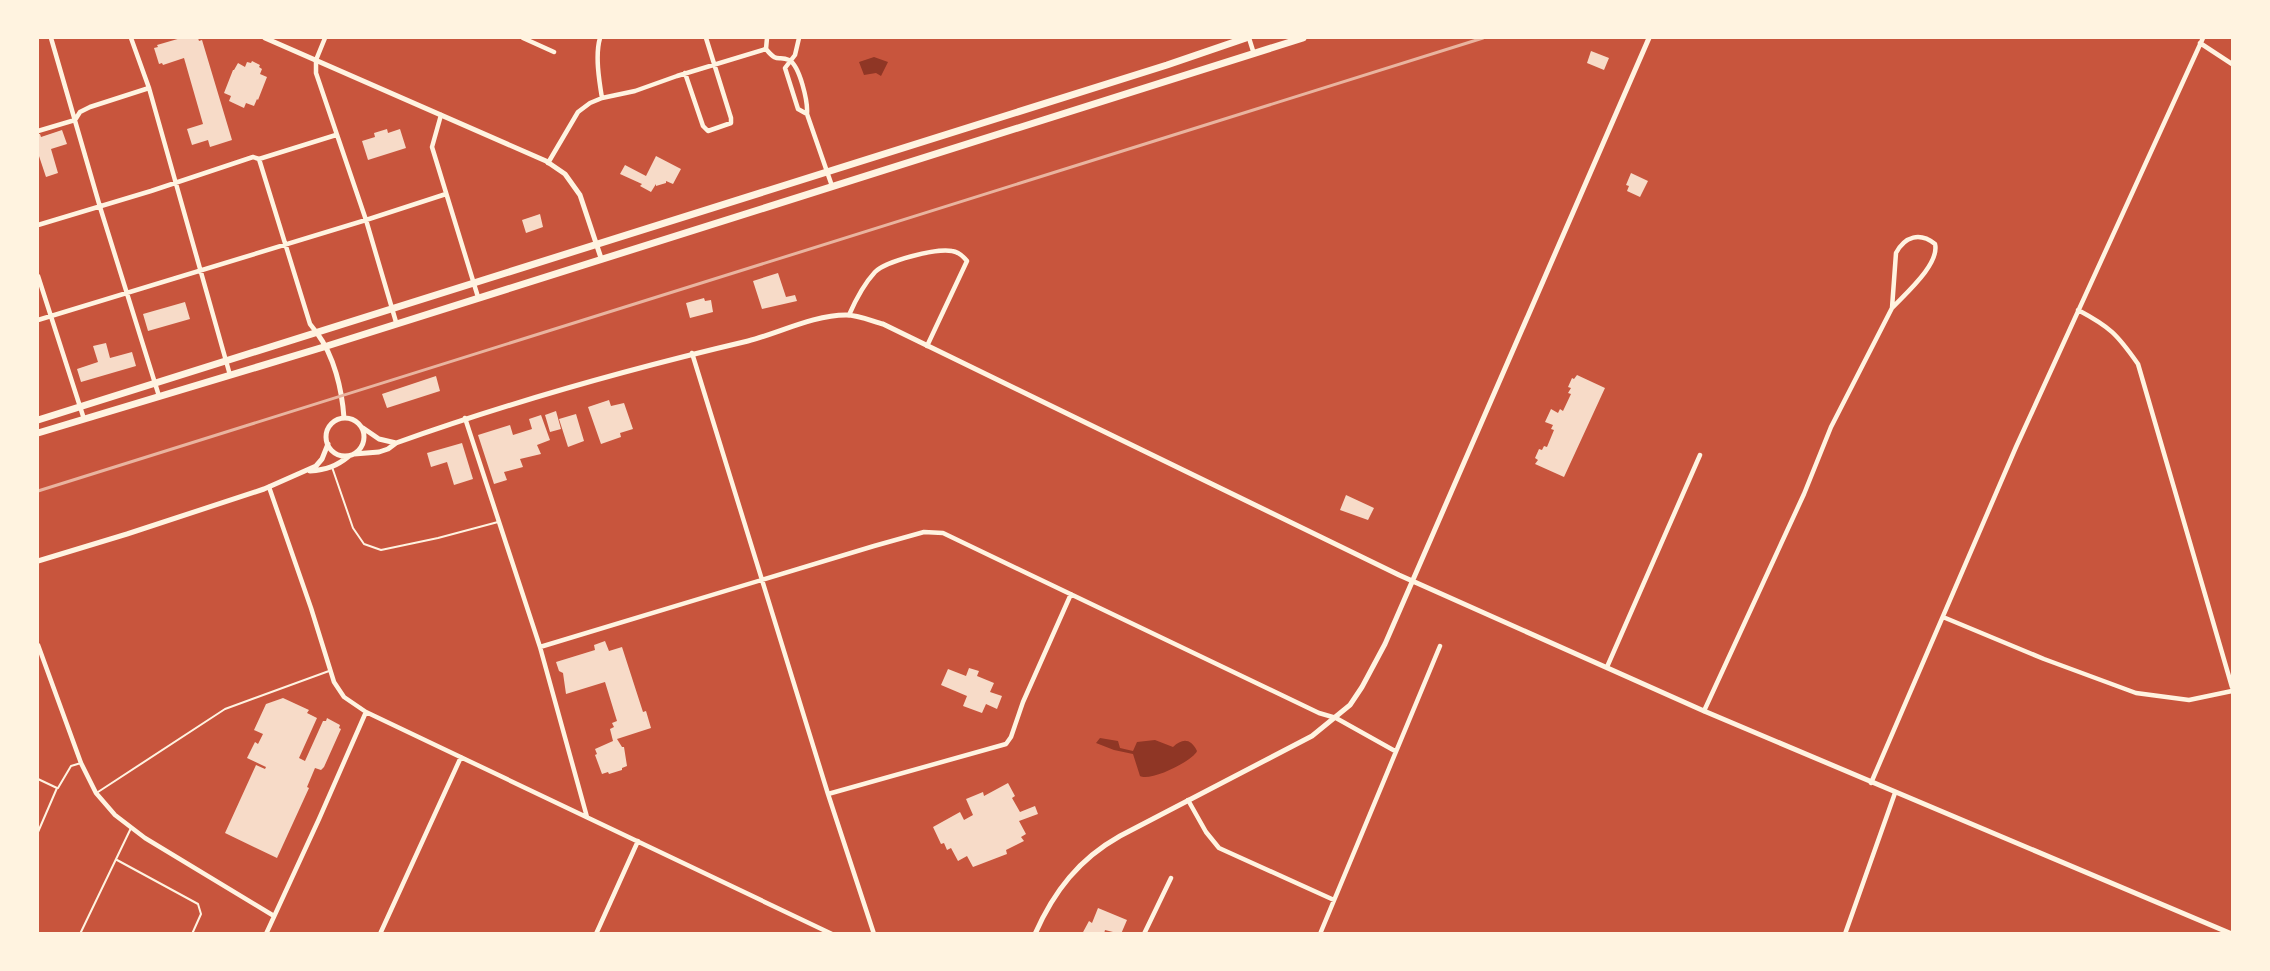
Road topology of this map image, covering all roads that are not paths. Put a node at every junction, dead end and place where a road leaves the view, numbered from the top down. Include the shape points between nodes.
1 (51, 38) edge
2 (131, 38) edge
3 (265, 38) edge
4 (325, 38) edge
5 (523, 38) edge
6 (600, 38) edge
7 (706, 38) edge
8 (767, 38) edge
9 (799, 38) edge
10 (1248, 38) edge
11 (1304, 38) edge
12 (1649, 38) edge
13 (2201, 40) edge
14 (766, 49) junction
15 (554, 52) dead end
16 (1254, 54) junction
17 (316, 60) junction
18 (789, 61) junction
19 (714, 64) junction
20 (2232, 64) edge
21 (686, 73) junction
22 (149, 88) junction
23 (602, 98) junction
24 (807, 114) junction
25 (441, 115) junction
26 (74, 120) junction
27 (38, 131) edge
28 (336, 136) junction
29 (260, 160) junction
30 (548, 163) junction
31 (827, 171) junction
32 (176, 183) junction
33 (832, 186) junction
34 (446, 194) junction
35 (100, 207) junction
36 (366, 220) junction
37 (38, 225) edge
38 (284, 244) junction
39 (597, 244) junction
40 (601, 258) junction
41 (202, 270) junction
42 (38, 276) edge
43 (473, 282) junction
44 (126, 292) junction
45 (478, 297) junction
46 (392, 308) junction
47 (1892, 308) junction
48 (2078, 310) junction
49 (849, 315) junction
50 (50, 316) junction
51 (38, 320) edge
52 (396, 322) junction
53 (316, 333) junction
54 (326, 346) junction
55 (927, 346) junction
56 (692, 353) junction
57 (227, 362) junction
58 (230, 374) junction
59 (156, 384) junction
60 (159, 396) junction
61 (82, 407) junction
62 (344, 418) junction
63 (465, 418) junction
64 (84, 419) junction
65 (38, 420) edge
66 (362, 427) junction
67 (38, 433) edge
68 (396, 443) junction
69 (328, 444) junction
70 (351, 455) junction
71 (1700, 455) dead end
72 (332, 467) junction
73 (307, 472) junction
74 (269, 487) junction
75 (499, 522) junction
76 (38, 561) edge
77 (762, 579) junction
78 (1413, 581) junction
79 (1070, 594) junction
80 (1943, 617) junction
81 (38, 645) edge
82 (1440, 646) dead end
83 (540, 647) junction
84 (1607, 667) junction
85 (330, 670) junction
86 (2232, 687) edge
87 (2232, 691) edge
88 (1704, 711) junction
89 (366, 712) junction
90 (1336, 718) junction
91 (1395, 752) junction
92 (461, 757) junction
93 (80, 763) junction
94 (38, 779) edge
95 (1871, 783) junction
96 (57, 788) junction
97 (96, 793) junction
98 (1894, 793) junction
99 (828, 794) junction
100 (1188, 800) junction
101 (587, 816) junction
102 (131, 828) junction
103 (38, 832) edge
104 (638, 841) junction
105 (117, 860) junction
106 (1171, 878) dead end
107 (1334, 900) junction
108 (274, 916) junction
109 (818, 931) edge
110 (80, 934) edge
111 (192, 934) edge
112 (266, 934) edge
113 (380, 934) edge
114 (596, 934) edge
115 (832, 934) edge
116 (874, 934) edge
117 (1036, 934) edge
118 (1144, 934) edge
119 (1320, 934) edge
120 (1845, 934) edge
121 (2232, 934) edge

1 - 26 street
2 - 22 street
3 - 17 street
4 - 17 street
5 - 15 street
6 - 23 street
7 - 19 street
8 - 14 street
9 - 18 street via 795,55
10 - 16 street
10 - 31 main road
11 - 16 main road
12 - 78 street
13 - 20 street
13 - 48 street
14 - 18 street via 778,60
14 - 19 street
16 - 33 main road
17 - 25 street
17 - 28 street via 316,73
18 - 24 street via 796,66 808,104
18 - 24 street via 785,68 798,109
19 - 21 street
19 - 21 street via 731,123 708,131 703,126
21 - 23 street via 635,92
22 - 26 street via 90,106
22 - 32 street
23 - 30 street via 578,112
24 - 31 street
25 - 30 street
25 - 34 street via 432,147
26 - 27 street
26 - 35 street
28 - 29 street
28 - 36 street
29 - 32 street via 253,157
29 - 38 street
30 - 39 street via 565,174 580,195
31 - 33 street
31 - 39 main road
32 - 35 street
32 - 41 street
33 - 40 main road
34 - 36 street
34 - 43 street
35 - 37 street
35 - 44 street
36 - 38 street
36 - 46 street
38 - 41 street
38 - 53 street via 310,324
39 - 40 street
39 - 43 main road
40 - 45 main road
41 - 44 street
41 - 57 street
42 - 50 street
43 - 45 street
43 - 46 main road
44 - 50 street
44 - 59 street
45 - 52 main road
46 - 52 street
46 - 53 main road
47 - 47 street via 1894,264 1900,246 1910,237 1930,240 1936,249 1927,268
47 - 88 street via 1831,427 1804,494
48 - 80 street
48 - 86 street via 2108,326 2138,364
49 - 55 street via 883,324
49 - 55 street via 859,292 876,271 894,262 952,251 967,261
49 - 56 street
50 - 51 street
50 - 61 street
52 - 54 main road
53 - 54 street
53 - 57 main road
54 - 58 main road
54 - 62 street via 342,396
55 - 78 street
56 - 63 street
56 - 77 street
57 - 58 street
57 - 59 main road
58 - 60 main road
59 - 60 street
59 - 61 main road
60 - 64 main road
61 - 64 street
61 - 65 main road
62 - 66 street via 355,420
62 - 69 street via 330,424 326,434
63 - 68 street
63 - 75 street
64 - 67 main road
66 - 68 street via 379,439
66 - 70 street via 364,442
68 - 70 street via 388,450
69 - 70 street via 334,453
69 - 73 street via 322,459
70 - 72 street
71 - 84 street
72 - 73 street
72 - 75 lane via 353,528 364,544 381,550
73 - 74 street
74 - 76 street
74 - 85 street
75 - 83 street
77 - 79 street via 924,532 943,533 960,540
77 - 83 street
77 - 99 street
78 - 84 street
78 - 90 street via 1362,688
79 - 90 street via 1319,713
79 - 99 street via 1009,741 999,747
80 - 87 street via 2044,659 2136,692 2189,700
80 - 95 street
81 - 93 street
82 - 91 street
83 - 101 street
84 - 88 street
85 - 89 street via 344,697
85 - 97 lane via 225,709
88 - 95 street
89 - 92 street
89 - 108 street
90 - 91 street
90 - 100 street via 1312,736
91 - 107 street
92 - 101 street
92 - 113 street
93 - 96 lane via 71,766
93 - 97 street
94 - 96 lane
95 - 98 street
96 - 103 lane
97 - 102 street
98 - 120 street
98 - 121 street
99 - 116 street
100 - 107 street via 1219,848
100 - 117 street via 1109,842 1086,859 1059,888
101 - 104 street
102 - 105 lane
102 - 108 street
104 - 109 street
104 - 114 street
105 - 110 lane
105 - 111 lane via 198,904 201,914
106 - 118 street
107 - 119 street
108 - 112 street
109 - 115 street

